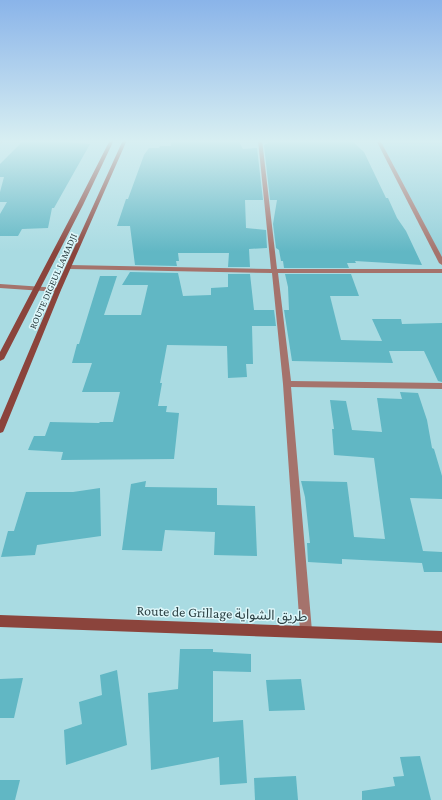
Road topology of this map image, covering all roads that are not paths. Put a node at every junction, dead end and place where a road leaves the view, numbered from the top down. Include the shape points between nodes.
1 (93, 177) edge
2 (109, 177) edge
3 (265, 177) edge
4 (397, 177) edge
5 (442, 263) edge
6 (69, 267) junction
7 (276, 271) junction
8 (442, 271) edge
9 (0, 286) edge
10 (35, 289) junction
11 (58, 290) junction
12 (0, 359) edge
13 (287, 384) junction
14 (442, 386) edge
15 (0, 430) edge
16 (0, 621) edge
17 (306, 631) junction
18 (442, 637) edge

1 - 10 main road
2 - 6 main road, ROUTE DIGEUL LAMADJI
3 - 7 street
4 - 5 street
6 - 7 street
6 - 11 main road, ROUTE DIGEUL LAMADJI
7 - 8 street
7 - 13 street
9 - 10 street
10 - 11 street
10 - 12 main road
11 - 15 main road, ROUTE DIGEUL LAMADJI
13 - 14 street
13 - 17 street
16 - 17 main road, Route de Grillage طريق الشواية
17 - 18 main road, Route de Grillage طريق الشواية

